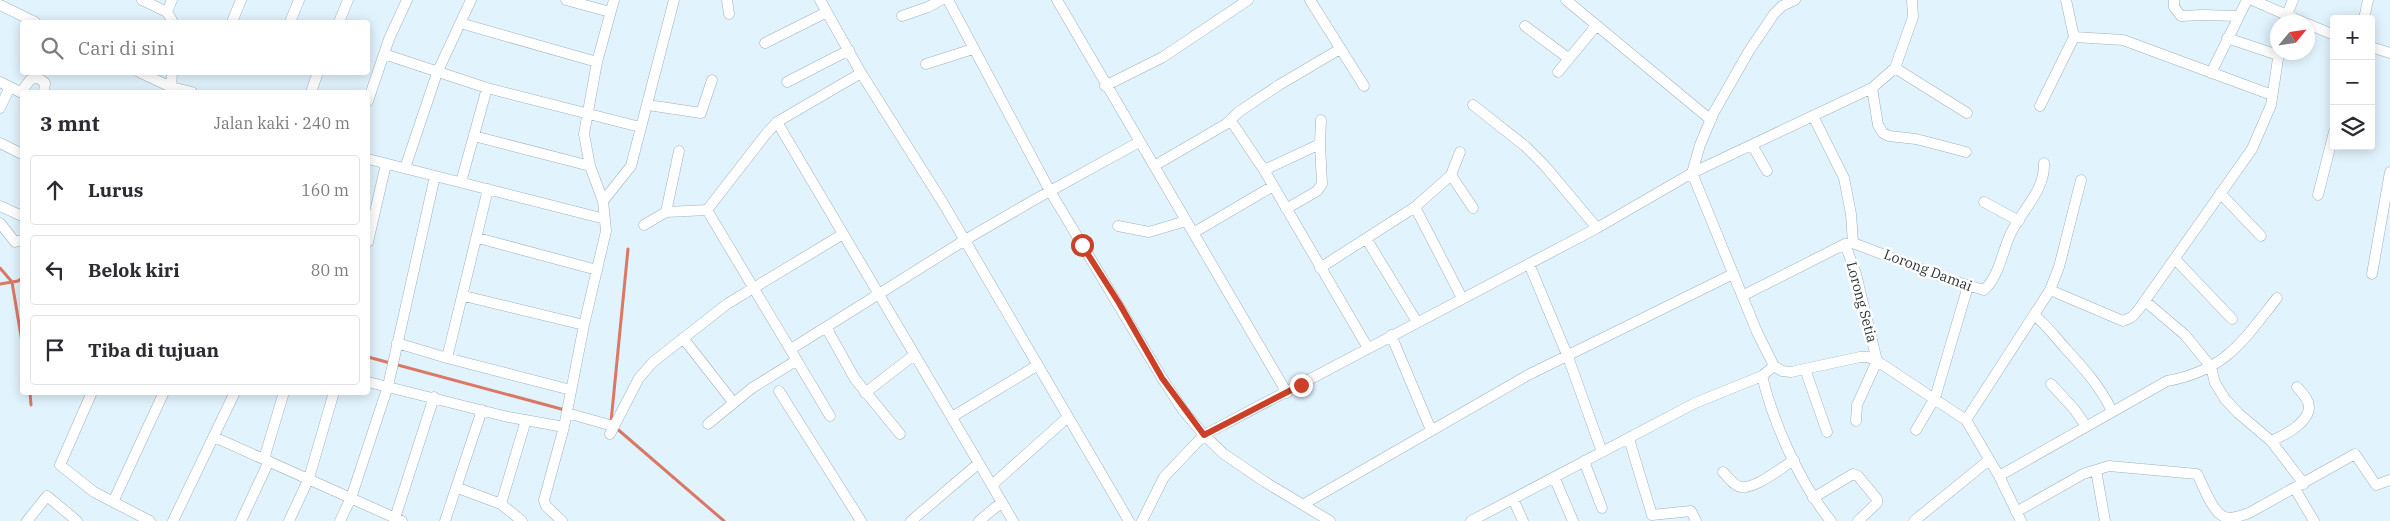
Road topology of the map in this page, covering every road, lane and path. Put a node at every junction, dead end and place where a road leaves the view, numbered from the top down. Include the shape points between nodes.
1 (142, 0) edge
2 (172, 0) edge
3 (241, 0) edge
4 (299, 0) edge
5 (348, 0) edge
6 (407, 0) edge
7 (471, 0) edge
8 (566, 0) edge
9 (614, 0) edge
10 (674, 0) edge
11 (727, 0) edge
12 (820, 0) edge
13 (941, 0) edge
14 (948, 0) edge
15 (1248, 0) edge
16 (1310, 0) edge
17 (1566, 0) edge
18 (1793, 0) edge
19 (1912, 0) edge
20 (2066, 0) edge
21 (2174, 0) edge
22 (2247, 0) edge
23 (2252, 0) edge
24 (2293, 0) edge
25 (2368, 0) edge
26 (1060, 1) edge
27 (0, 4) edge
28 (167, 12) junction
29 (610, 12) junction
30 (827, 12) junction
31 (729, 14) dead end
32 (2278, 15) edge
33 (2287, 15) edge
34 (2365, 15) edge
35 (902, 16) dead end
36 (2238, 16) junction
37 (30, 20) edge
38 (172, 20) edge
39 (233, 20) edge
40 (291, 20) edge
41 (340, 20) edge
42 (460, 23) junction
43 (1526, 26) dead end
44 (1596, 26) junction
45 (2315, 27) edge
46 (2330, 33) edge
47 (2074, 36) junction
48 (2228, 38) junction
49 (765, 43) dead end
50 (2375, 48) edge
51 (973, 49) junction
52 (1340, 49) junction
53 (849, 50) junction
54 (2270, 51) edge
55 (2390, 53) edge
56 (384, 54) junction
57 (1568, 58) junction
58 (2277, 60) edge
59 (597, 62) junction
60 (926, 64) dead end
61 (1895, 68) junction
62 (1558, 72) dead end
63 (436, 73) junction
64 (861, 73) junction
65 (2211, 73) junction
66 (144, 75) edge
67 (172, 75) edge
68 (317, 75) edge
69 (712, 80) dead end
70 (0, 82) edge
71 (787, 82) dead end
72 (1105, 86) junction
73 (1364, 86) dead end
74 (10, 87) junction
75 (487, 88) junction
76 (1872, 88) junction
77 (24, 90) edge
78 (44, 90) edge
79 (171, 90) edge
80 (312, 90) edge
81 (20, 92) edge
82 (370, 95) edge
83 (2272, 95) junction
84 (648, 105) junction
85 (1473, 105) dead end
86 (2040, 106) dead end
87 (0, 108) edge
88 (1967, 113) dead end
89 (586, 115) junction
90 (1813, 116) junction
91 (1231, 120) junction
92 (1322, 120) dead end
93 (1711, 120) junction
94 (777, 122) junction
95 (640, 127) junction
96 (474, 136) junction
97 (1139, 142) junction
98 (0, 143) edge
99 (1320, 144) junction
100 (1752, 144) junction
101 (2330, 148) edge
102 (679, 151) dead end
103 (1460, 152) dead end
104 (1966, 152) dead end
105 (20, 153) edge
106 (370, 160) edge
107 (2044, 163) dead end
108 (386, 164) junction
109 (590, 166) junction
110 (1154, 166) junction
111 (405, 168) junction
112 (1264, 170) junction
113 (1767, 171) dead end
114 (2390, 172) edge
115 (1692, 173) junction
116 (1451, 175) junction
117 (435, 176) junction
118 (2081, 180) dead end
119 (461, 182) junction
120 (1273, 186) junction
121 (488, 189) junction
122 (1050, 191) junction
123 (2220, 194) junction
124 (2318, 195) dead end
125 (603, 201) junction
126 (1984, 202) dead end
127 (0, 206) edge
128 (1415, 207) junction
129 (371, 208) edge
130 (1473, 208) dead end
131 (1286, 209) junction
132 (707, 210) junction
133 (666, 212) junction
134 (20, 215) edge
135 (605, 218) junction
136 (1186, 221) junction
137 (2019, 221) junction
138 (0, 223) edge
139 (644, 225) dead end
140 (1118, 226) dead end
141 (1596, 228) junction
142 (1193, 233) junction
143 (843, 234) junction
144 (2261, 236) dead end
145 (478, 238) junction
146 (965, 240) junction
147 (1367, 240) junction
148 (20, 241) edge
149 (1849, 244) junction
150 (2175, 259) junction
151 (1529, 264) junction
152 (1320, 268) junction
153 (597, 270) junction
154 (1733, 274) junction
155 (2372, 274) dead end
156 (1968, 286) junction
157 (753, 289) junction
158 (2050, 290) junction
159 (464, 296) junction
160 (879, 296) junction
161 (1742, 296) junction
162 (1462, 298) junction
163 (2277, 298) dead end
164 (2145, 301) junction
165 (2034, 315) junction
166 (2232, 319) dead end
167 (1416, 322) junction
168 (584, 325) junction
169 (827, 329) junction
170 (1391, 336) junction
171 (683, 338) junction
172 (398, 343) junction
173 (1368, 348) junction
174 (791, 349) junction
175 (914, 355) junction
176 (1568, 357) junction
177 (447, 358) junction
178 (797, 360) junction
179 (1877, 362) junction
180 (1038, 365) junction
181 (1774, 366) junction
182 (2211, 367) junction
183 (1805, 369) junction
184 (1762, 376) junction
185 (370, 382) edge
186 (2051, 384) dead end
187 (388, 386) junction
188 (2297, 387) dead end
189 (571, 390) junction
190 (779, 391) dead end
191 (865, 393) junction
192 (1286, 393) junction
193 (91, 395) edge
194 (163, 395) edge
195 (234, 395) edge
196 (283, 395) edge
197 (333, 395) edge
198 (434, 397) junction
199 (1935, 398) junction
200 (733, 402) junction
201 (482, 410) junction
202 (567, 411) junction
203 (2112, 411) junction
204 (830, 416) dead end
205 (952, 417) junction
206 (1068, 417) junction
207 (526, 420) junction
208 (1966, 420) junction
209 (1856, 421) dead end
210 (708, 424) dead end
211 (2086, 426) junction
212 (564, 427) junction
213 (1431, 430) junction
214 (1916, 430) dead end
215 (1827, 432) dead end
216 (900, 434) dead end
217 (1204, 435) junction
218 (214, 437) junction
219 (1629, 439) junction
220 (2271, 441) junction
221 (1602, 452) junction
222 (266, 460) junction
223 (1794, 460) junction
224 (1989, 460) junction
225 (1584, 461) junction
226 (979, 463) junction
227 (2096, 470) junction
228 (1723, 472) dead end
229 (1999, 476) junction
230 (1554, 477) junction
231 (309, 478) junction
232 (2390, 480) edge
233 (992, 486) junction
234 (2299, 486) junction
235 (458, 488) junction
236 (351, 498) junction
237 (1813, 498) junction
238 (1513, 499) junction
239 (113, 502) junction
240 (1002, 502) junction
241 (501, 504) junction
242 (1304, 504) junction
243 (1602, 508) dead end
244 (1652, 515) junction
245 (2018, 518) edge
246 (393, 519) edge
247 (147, 520) edge
248 (2232, 520) edge
249 (27, 521) edge
250 (77, 521) edge
251 (173, 521) edge
252 (241, 521) edge
253 (289, 521) edge
254 (340, 521) edge
255 (446, 521) edge
256 (522, 521) edge
257 (562, 521) edge
258 (861, 521) edge
259 (911, 521) edge
260 (979, 521) edge
261 (1013, 521) edge
262 (1129, 521) edge
263 (1142, 521) edge
264 (1330, 521) edge
265 (1471, 521) edge
266 (1523, 521) edge
267 (1573, 521) edge
268 (1642, 521) edge
269 (1696, 521) edge
270 (1831, 521) edge
271 (1858, 521) edge
272 (1914, 521) edge
273 (2105, 521) edge
274 (2314, 521) edge

1 - 28 street
2 - 28 street
3 - 39 street
4 - 40 street
5 - 41 street
6 - 56 street
7 - 42 street
8 - 29 street
9 - 29 street
10 - 84 street
11 - 31 street
12 - 30 street
13 - 35 street
14 - 51 street
15 - 72 street via 1163,57
16 - 52 street
17 - 44 street
18 - 93 street via 1774,14
19 - 61 street via 1913,18
20 - 47 street
21 - 36 street via 2177,14 2184,17
22 - 36 street
23 - 32 street
24 - 33 street
25 - 34 street
26 - 72 street
27 - 37 street
28 - 38 street
29 - 59 street
30 - 49 street
30 - 53 street
36 - 48 street
42 - 59 street
42 - 63 street
43 - 57 street
44 - 57 street
44 - 93 street
45 - 46 street
47 - 65 street via 2123,40
47 - 86 street
48 - 54 street
48 - 65 street
50 - 55 street
51 - 60 street
51 - 122 street
52 - 73 street
52 - 91 street via 1279,85
53 - 64 street
53 - 71 street
56 - 63 street
56 - 82 street
57 - 62 street
58 - 83 street
59 - 89 street
61 - 76 street
61 - 88 street
63 - 75 street
63 - 111 street
64 - 94 street
64 - 146 street
65 - 83 street
66 - 79 street
67 - 79 street
68 - 80 street
69 - 84 street via 701,113
70 - 74 street
72 - 97 street
74 - 81 street
74 - 87 street
75 - 89 street
75 - 96 street
76 - 90 street
76 - 104 street via 1878,125 1883,133
77 - 78 street via 30,80 37,77 45,83
83 - 123 street via 2271,105 2252,149
84 - 95 street
85 - 141 street via 1545,166
89 - 95 street
89 - 109 street via 584,134
90 - 100 street
90 - 149 street, Lorong Setia via 1844,178 1851,214
91 - 110 street
91 - 112 street
92 - 99 street
93 - 115 street
94 - 132 street
94 - 143 street
95 - 125 street via 631,166
96 - 109 street
96 - 119 street
97 - 110 street
97 - 122 street
98 - 105 street
99 - 112 street
99 - 131 street via 1322,184 1317,191
100 - 113 street
100 - 115 street
101 - 124 street
102 - 133 street
103 - 116 street
106 - 108 street
107 - 137 street, Lorong Damai via 2038,190
108 - 111 street
108 - 129 street
109 - 125 street
110 - 136 street
111 - 117 street
112 - 120 street
114 - 155 street
115 - 141 street
115 - 154 street
116 - 128 street
116 - 130 street
117 - 119 street
117 - 172 street
118 - 158 street
119 - 121 street
120 - 131 street
120 - 142 street
121 - 135 street
121 - 145 street
122 - 146 street
122 - 217 street via 1162,378
123 - 144 street
123 - 150 street
125 - 135 street
126 - 137 street
127 - 134 street
128 - 147 street
128 - 162 street
131 - 152 street
132 - 133 street
132 - 157 street
133 - 139 street
135 - 153 street via 606,231
136 - 140 street via 1149,232
136 - 142 street
137 - 156 street, Lorong Damai via 1987,288 1982,290
138 - 148 street via 15,242
141 - 151 street
142 - 192 street
143 - 157 street
143 - 160 street
145 - 153 street
145 - 159 street
146 - 160 street
146 - 180 street
147 - 152 street
147 - 167 street
149 - 156 street, Lorong Damai
149 - 161 street
149 - 179 street, Lorong Setia
150 - 164 street
150 - 166 street
151 - 162 street
151 - 176 street
152 - 173 street
153 - 168 street
154 - 161 street
154 - 176 street
156 - 199 street
157 - 171 street via 727,304
157 - 174 street
158 - 164 street via 2123,321 2132,317
158 - 165 street
159 - 168 street
159 - 177 street
160 - 169 street
160 - 175 street
161 - 181 street
162 - 167 street
163 - 182 street via 2239,346
164 - 182 street via 2186,336
165 - 203 street via 2086,368
165 - 208 street
167 - 170 street
168 - 189 street
169 - 174 street
169 - 191 street
170 - 173 street
170 - 213 street
171 - 200 street
171 - 202 street via 645,369 613,426
172 - 177 street
172 - 187 street
173 - 192 street
174 - 178 street
175 - 191 street
175 - 205 street
176 - 213 street via 1528,375
176 - 221 street
177 - 189 street
178 - 200 street
178 - 204 street
179 - 183 street via 1868,357
179 - 199 street
179 - 209 street via 1857,405
180 - 205 street
180 - 206 street
181 - 183 street via 1782,371
181 - 184 street
182 - 203 street via 2192,376 2167,381
182 - 220 street via 2215,383 2225,399
183 - 215 street
184 - 219 street via 1695,403
184 - 223 street via 1779,429
185 - 187 street
186 - 211 street
187 - 198 street
187 - 236 street
188 - 220 street via 2306,397 2308,414 2283,436
189 - 202 street
190 - 258 street
191 - 216 street
192 - 217 street
193 - 239 street via 60,465 94,492
194 - 239 street
195 - 218 street
196 - 222 street
197 - 231 street
198 - 201 street
198 - 246 street
199 - 208 street
199 - 214 street
200 - 210 street
201 - 207 street
201 - 235 street
202 - 212 street
203 - 211 street
205 - 226 street
206 - 233 street
206 - 262 street
207 - 212 street
207 - 241 street
208 - 224 street
211 - 229 street
212 - 257 street via 544,500
213 - 242 street
217 - 242 street via 1232,460
217 - 263 street via 1164,477
218 - 222 street
218 - 251 street
219 - 221 street
219 - 244 street
220 - 234 street
221 - 225 street
222 - 231 street
222 - 252 street
223 - 228 street via 1767,478 1741,487
223 - 237 street
224 - 229 street
224 - 272 street
225 - 230 street
225 - 243 street
226 - 233 street
226 - 259 street
227 - 245 street via 2083,474
227 - 248 street via 2109,466 2197,474 2214,507 2223,517
227 - 273 street
229 - 245 street
230 - 238 street
230 - 267 street
231 - 236 street
231 - 253 street
232 - 234 street via 2376,485 2355,454
233 - 240 street
234 - 248 street
234 - 274 street
235 - 241 street
235 - 255 street
236 - 246 street
236 - 254 street
237 - 270 street
237 - 271 street via 1845,477 1858,476 1877,499 1877,503
238 - 265 street
238 - 266 street
239 - 247 street
240 - 260 street
240 - 261 street
241 - 256 street
242 - 264 street
244 - 268 street
244 - 269 street via 1691,511
249 - 250 street via 46,496

